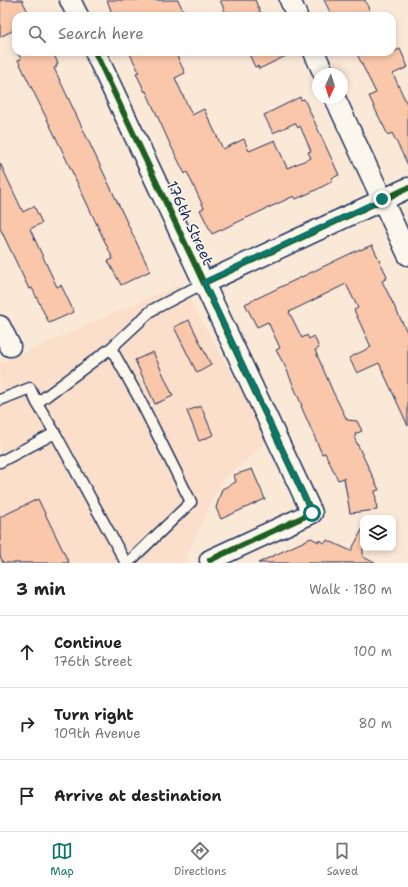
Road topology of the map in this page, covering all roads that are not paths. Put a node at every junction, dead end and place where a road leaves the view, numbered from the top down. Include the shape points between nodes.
1 (70, 0) edge
2 (290, 0) edge
3 (76, 12) edge
4 (295, 12) edge
5 (97, 56) edge
6 (316, 56) edge
7 (321, 68) edge
8 (338, 104) edge
9 (408, 188) edge
10 (382, 199) junction
11 (408, 255) edge
12 (204, 282) junction
13 (0, 326) edge
14 (10, 346) dead end
15 (111, 348) junction
16 (0, 400) edge
17 (37, 404) junction
18 (54, 433) junction
19 (0, 462) edge
20 (212, 562) edge
21 (127, 563) edge

1 - 3 street
2 - 4 street
5 - 12 street, 176th Street
6 - 7 street
8 - 10 street
9 - 10 street
10 - 11 street
10 - 12 street
12 - 15 lane via 152,310
12 - 20 street, 176th Street via 312,513
13 - 14 street
15 - 17 lane
15 - 21 lane via 191,502
16 - 17 lane via 30,388
17 - 18 lane
18 - 19 lane
18 - 21 lane

